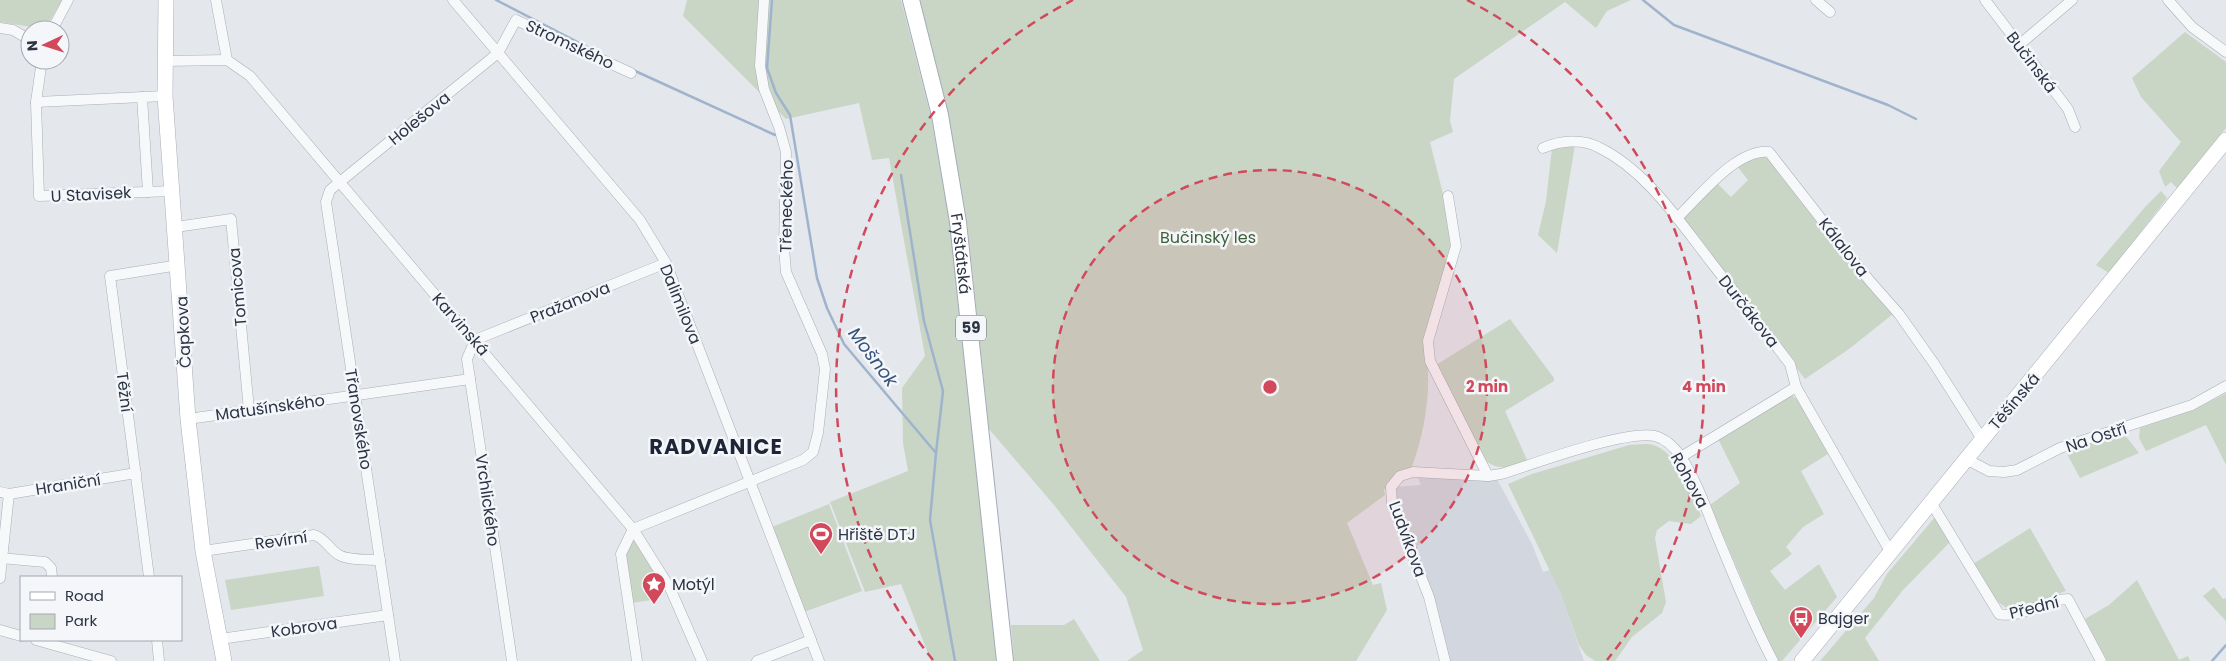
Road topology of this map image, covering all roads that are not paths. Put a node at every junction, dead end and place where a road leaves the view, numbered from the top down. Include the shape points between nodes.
1 (68, 0) edge
2 (166, 0) edge
3 (216, 0) edge
4 (453, 0) edge
5 (764, 0) edge
6 (911, 0) edge
7 (1816, 0) edge
8 (1985, 0) edge
9 (2072, 0) edge
10 (2168, 0) edge
11 (1830, 12) dead end
12 (57, 20) edge
13 (0, 28) edge
14 (20, 34) edge
15 (2019, 45) junction
16 (2226, 52) edge
17 (498, 53) junction
18 (227, 60) junction
19 (164, 61) junction
20 (41, 70) edge
21 (631, 73) dead end
22 (165, 96) junction
23 (142, 97) junction
24 (36, 102) junction
25 (2075, 127) dead end
26 (2226, 140) edge
27 (1543, 148) dead end
28 (340, 183) junction
29 (172, 191) junction
30 (148, 192) junction
31 (1448, 196) dead end
32 (1677, 218) junction
33 (176, 227) junction
34 (666, 263) junction
35 (179, 265) junction
36 (475, 340) junction
37 (470, 379) junction
38 (2226, 386) edge
39 (1796, 387) junction
40 (355, 395) junction
41 (249, 410) junction
42 (188, 419) junction
43 (1982, 440) junction
44 (1681, 457) junction
45 (1966, 459) junction
46 (136, 473) junction
47 (1488, 476) junction
48 (750, 482) junction
49 (4, 493) edge
50 (1932, 504) junction
51 (632, 529) junction
52 (203, 551) junction
53 (1891, 553) junction
54 (1, 558) edge
55 (380, 560) junction
56 (52, 576) edge
57 (149, 576) edge
58 (0, 578) edge
59 (388, 615) junction
60 (0, 630) edge
61 (20, 636) edge
62 (220, 639) junction
63 (811, 640) junction
64 (40, 641) edge
65 (157, 641) edge
66 (111, 661) edge
67 (159, 661) edge
68 (224, 661) edge
69 (395, 661) edge
70 (512, 661) edge
71 (637, 661) edge
72 (702, 661) edge
73 (757, 661) edge
74 (819, 661) edge
75 (1006, 661) edge
76 (1445, 661) edge
77 (1773, 661) edge
78 (1802, 661) edge
79 (2101, 661) edge

1 - 12 street
2 - 19 street, Čapkova
3 - 18 street
4 - 17 street, Dalimilova
5 - 48 street, Třeneckého via 760,66 764,89 786,152 786,272 825,368 813,452 803,460
6 - 75 main road, Fryštátská / 59 via 940,115 958,222
7 - 11 street
8 - 15 street, Bučinská
9 - 15 street
10 - 16 street via 2192,28
13 - 14 street
15 - 25 street, Bučinská via 2068,109
17 - 21 street, Stromského via 516,20
17 - 28 street, Holešova
17 - 34 street, Dalimilova via 640,220
18 - 19 street
18 - 28 street, Karvinská via 250,76
19 - 22 street, Čapkova
20 - 24 street, U Stavisek
22 - 23 street
22 - 29 street, Čapkova
23 - 24 street
23 - 30 street, U Stavisek
24 - 30 street, U Stavisek via 39,196
26 - 43 street, Těšínská
27 - 32 street, Durčákova via 1555,143 1576,142 1596,146 1644,180
28 - 36 street, Karvinská
28 - 40 street, Třanovského via 330,190 326,202
29 - 30 street, U Stavisek
29 - 33 street, Čapkova
31 - 47 street via 1456,246 1428,341 1430,361
32 - 39 street, Durčákova via 1790,364
32 - 43 street, Kálalova via 1734,163 1760,152 1770,152 1899,314
33 - 35 street, Čapkova
33 - 41 street, Tomicova via 230,219
34 - 36 street, Pražanova
34 - 48 street, Dalimilova
35 - 42 street, Čapkova
35 - 46 street, Těžní via 110,276
36 - 37 street, Vrchlického via 467,359
36 - 51 street, Karvinská
37 - 40 street, Matušínského
37 - 70 street, Vrchlického
38 - 45 street, Na Ostří via 2192,405 2060,448 2017,470 1989,471
39 - 44 street
39 - 53 street, Durčákova
40 - 41 street, Matušínského
40 - 55 street, Třanovského
41 - 42 street, Matušínského
42 - 52 street, Čapkova
43 - 45 street, Těšínská
44 - 47 street, Rohova via 1668,442 1655,436 1641,436 1602,443
44 - 77 street, Rohova
45 - 50 street, Těšínská
46 - 49 street, Hraniční
46 - 57 street, Těžní
47 - 76 street, Ludvíkova via 1413,472 1400,476 1391,487 1392,503 1429,597
48 - 51 street, Třeneckého
48 - 63 street, Dalimilova
49 - 54 street
50 - 53 street, Těšínská
50 - 79 street, Přední via 1999,614 2010,616 2057,599 2068,599
51 - 71 street via 621,554
51 - 72 street, Karvinská via 670,588
52 - 55 street, Revírní via 314,535 320,536 338,555
52 - 62 street, Čapkova
53 - 78 street, Těšínská
54 - 56 street via 45,562 51,568
54 - 58 street
55 - 59 street, Třanovského
59 - 62 street, Kobrova
59 - 69 street, Třanovského
60 - 61 street
62 - 68 street, Čapkova
63 - 73 street
63 - 74 street, Dalimilova
64 - 66 street
65 - 67 street

